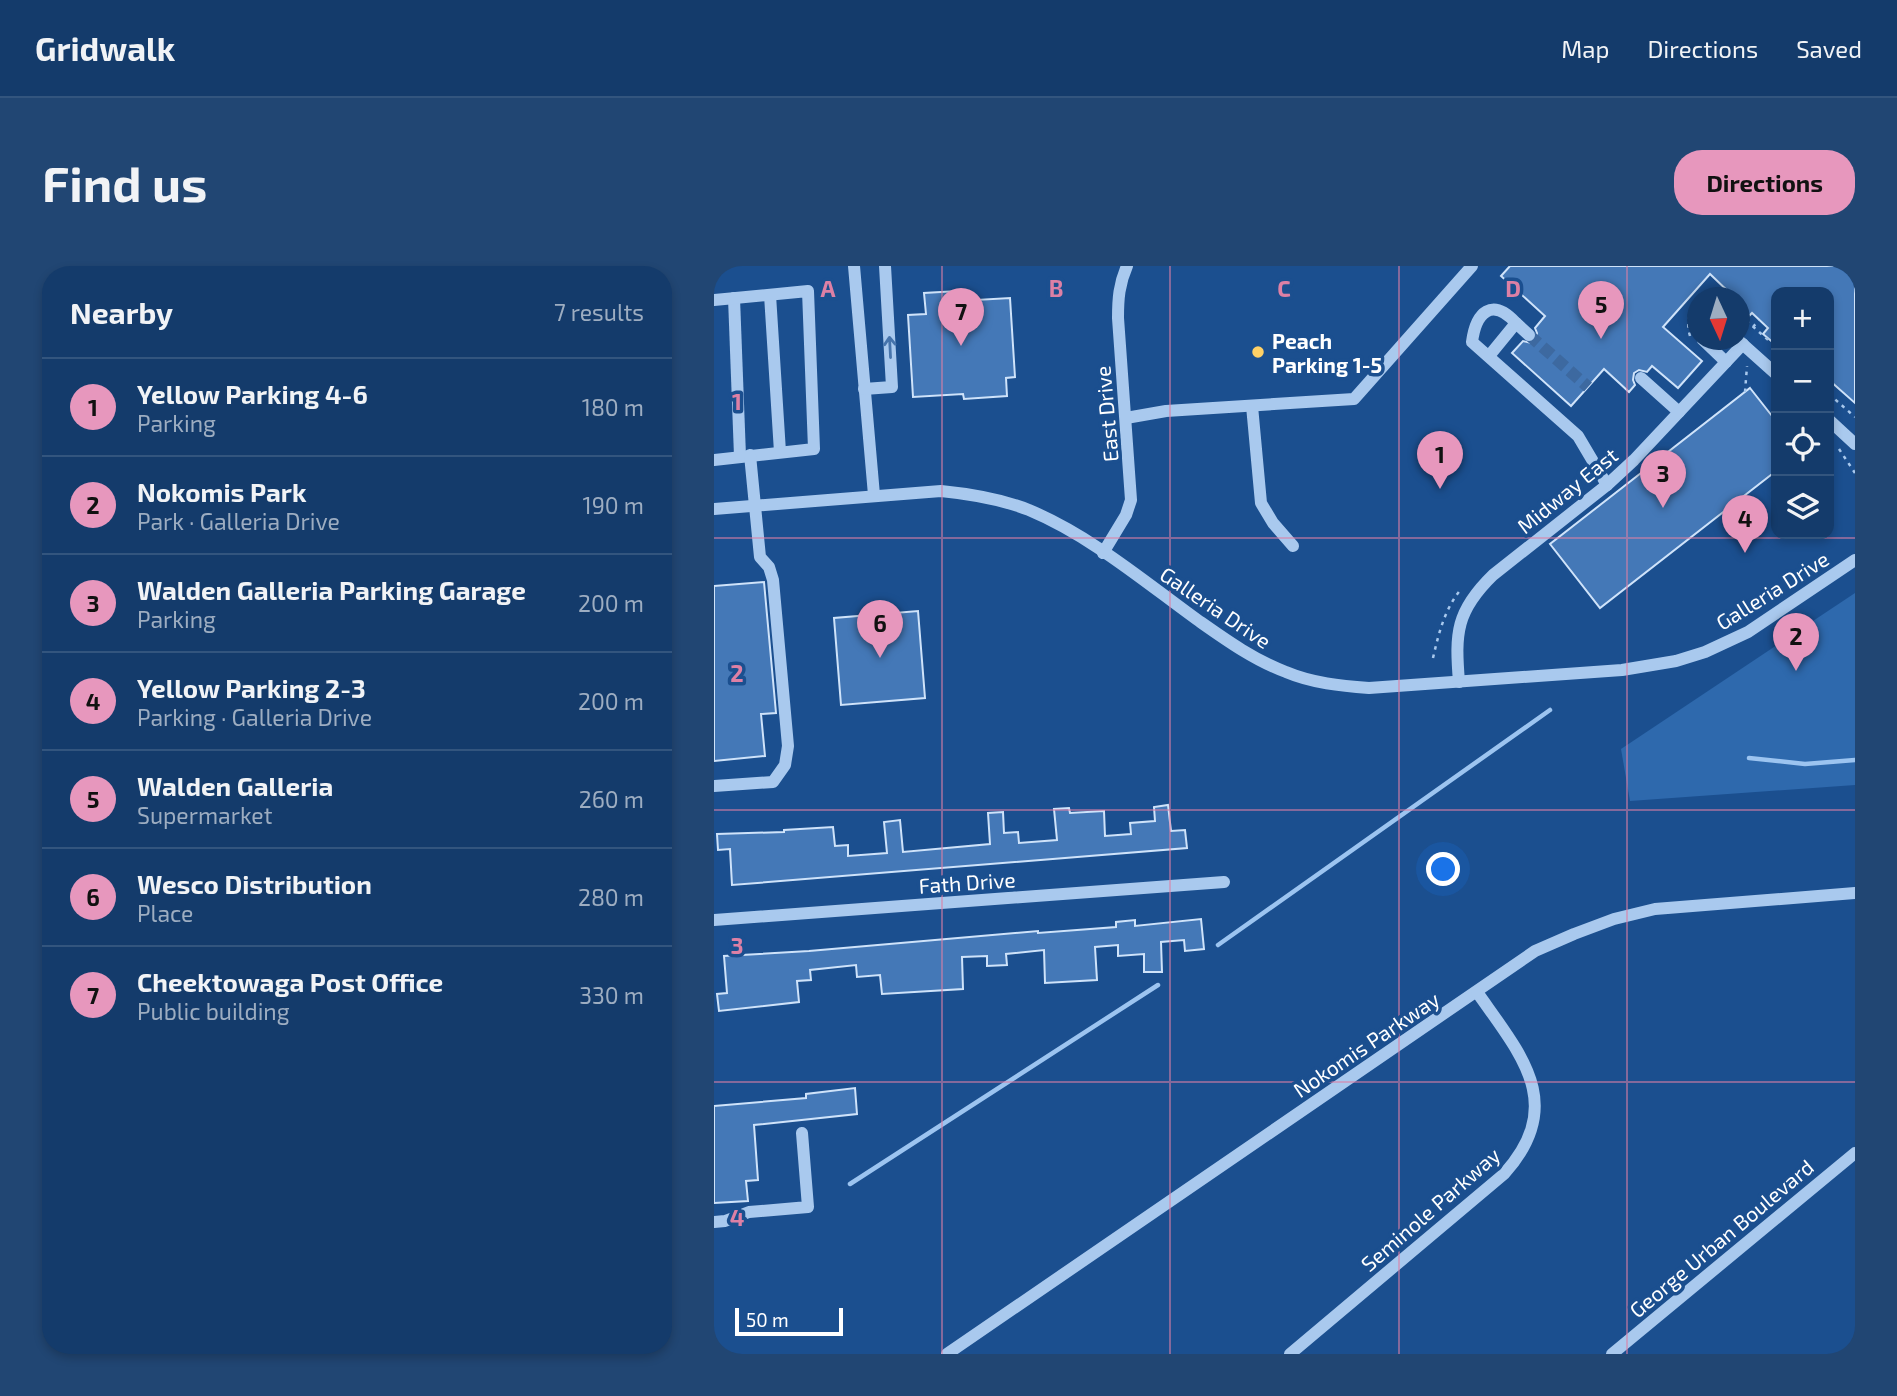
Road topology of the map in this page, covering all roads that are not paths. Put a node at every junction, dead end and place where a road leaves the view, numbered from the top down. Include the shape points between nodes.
1 (854, 266) edge
2 (885, 266) edge
3 (1127, 266) edge
4 (1472, 266) edge
5 (770, 295) junction
6 (734, 298) junction
7 (714, 300) edge
8 (1516, 323) junction
9 (1529, 335) tunnel mouth
10 (1750, 347) edge
11 (1713, 350) edge
12 (1737, 350) edge
13 (1489, 356) junction
14 (1726, 362) junction
15 (1771, 369) edge
16 (1641, 378) dead end
17 (864, 389) junction
18 (1252, 406) junction
19 (1679, 412) junction
20 (1126, 418) junction
21 (1834, 425) edge
22 (1855, 444) edge
23 (780, 452) junction
24 (745, 455) junction
25 (714, 460) edge
26 (1607, 485) junction
27 (874, 495) junction
28 (755, 505) junction
29 (714, 509) edge
30 (1293, 546) dead end
31 (1103, 553) junction
32 (1855, 560) edge
33 (1459, 682) junction
34 (714, 786) edge
35 (1224, 882) dead end
36 (1855, 893) edge
37 (714, 920) edge
38 (1477, 992) junction
39 (802, 1133) dead end
40 (1855, 1153) edge
41 (714, 1222) edge
42 (947, 1354) edge
43 (1290, 1354) edge
44 (1612, 1354) edge

1 - 17 street
17 -> 2 street via 892,387
3 - 20 street, East Drive via 1118,295
4 - 18 street via 1354,400
5 - 6 street
5 - 23 street
5 - 23 street via 808,292 814,449
6 - 7 street
6 - 24 street
8 - 9 street
8 - 13 street
8 - 13 street via 1501,310 1491,309 1478,321 1472,342
10 - 15 street
11 - 14 street
12 - 14 street, Midway East
13 - 26 street via 1578,436
14 - 19 street, Midway East
16 - 19 street
17 - 27 street
18 - 20 street
18 - 30 street via 1261,503
19 - 26 street, Midway East
20 - 31 street, East Drive via 1131,500
21 - 22 street
23 - 24 street
24 - 25 street
24 - 28 street
26 - 33 street, Midway East via 1476,592 1458,626
27 - 28 street, Galleria Drive
27 - 31 street, Galleria Drive via 941,492 988,498 1052,521
28 - 29 street, Galleria Drive
28 - 34 street via 760,557 773,580 788,746 785,765 773,782
31 - 33 street, Galleria Drive via 1233,645 1286,673 1356,687
32 - 33 street, Galleria Drive via 1748,632 1676,662
35 - 37 street, Fath Drive
36 - 38 street, Nokomis Parkway via 1655,909 1614,919 1535,951
38 - 42 street, Nokomis Parkway
38 - 43 street, Seminole Parkway via 1530,1076 1535,1113 1527,1144 1504,1174
39 - 41 street via 808,1207 749,1212
40 - 44 street, George Urban Boulevard

